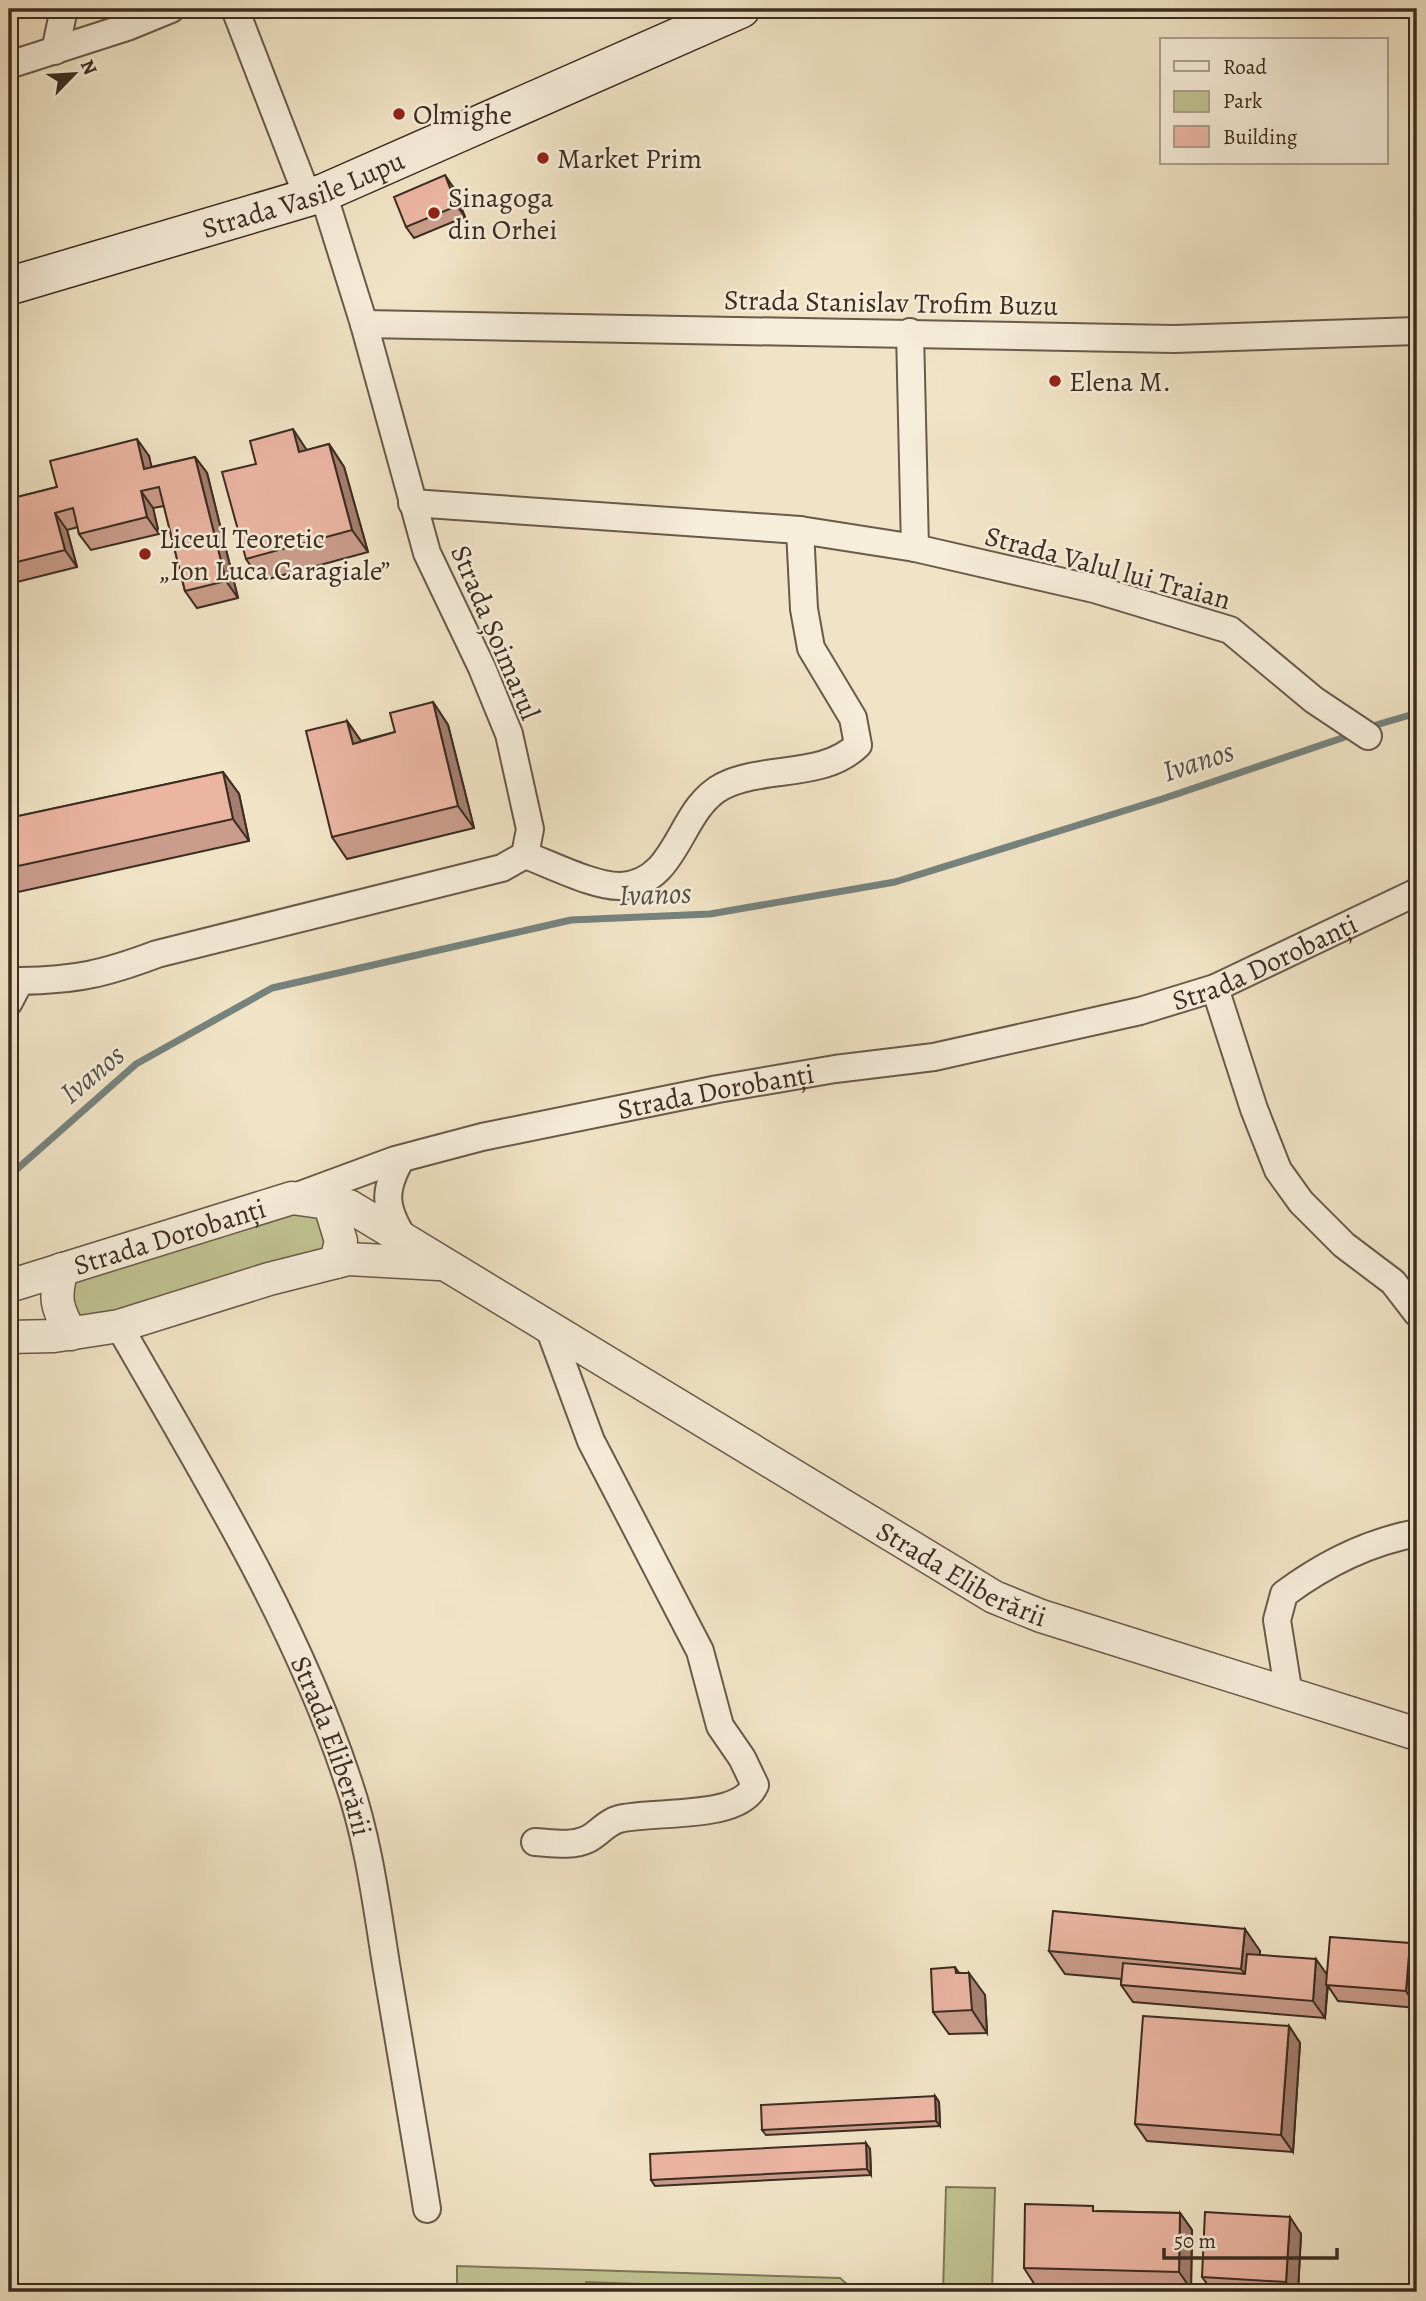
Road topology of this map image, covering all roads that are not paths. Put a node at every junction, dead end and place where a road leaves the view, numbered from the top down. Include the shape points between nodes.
1 (64, 9) edge
2 (171, 9) edge
3 (235, 9) edge
4 (741, 9) edge
5 (55, 51) junction
6 (9, 65) edge
7 (316, 195) junction
8 (9, 286) edge
9 (364, 324) junction
10 (1417, 331) edge
11 (910, 332) junction
12 (412, 503) junction
13 (800, 530) junction
14 (915, 548) junction
15 (1368, 736) dead end
16 (525, 855) junction
17 (1417, 892) edge
18 (1215, 988) junction
19 (9, 1002) edge
20 (401, 1159) junction
21 (292, 1198) junction
22 (329, 1202) junction
23 (404, 1239) junction
24 (337, 1262) junction
25 (443, 1264) junction
26 (62, 1269) junction
27 (9, 1286) edge
28 (1417, 1313) edge
29 (548, 1325) junction
30 (119, 1326) junction
31 (71, 1334) junction
32 (9, 1337) edge
33 (1417, 1533) edge
34 (1289, 1695) junction
35 (1417, 1734) edge
36 (535, 1842) dead end
37 (428, 2209) dead end

1 - 5 street
2 - 5 street
3 - 7 street, Strada Șoimarul
4 - 7 main road, Strada Vasile Lupu
5 - 6 street
7 - 8 main road, Strada Vasile Lupu
7 - 9 street, Strada Șoimarul
9 - 11 street, Strada Stanislav Trofim Buzu
9 - 12 street, Strada Șoimarul
10 - 11 street, Strada Stanislav Trofim Buzu via 1174,339
11 - 14 street
12 - 13 street, Strada Valul lui Traian
12 - 16 street, Strada Șoimarul via 427,553 509,734 530,829
13 - 14 street, Strada Valul lui Traian
13 - 16 street via 811,649 853,718 858,745 845,758 768,772 723,786 695,807 660,868 642,880 621,886 606,884
14 - 15 street, Strada Valul lui Traian via 1094,589 1230,630 1314,700
16 - 19 street via 502,868 169,950 113,971 71,980 20,981
17 - 18 street, Strada Dorobanți
18 - 20 street, Strada Dorobanți via 1140,1011 934,1057 653,1101
18 - 28 street via 1278,1170 1301,1202 1344,1245 1393,1282
20 - 21 street, Strada Dorobanți
20 - 23 street via 390,1178 387,1202
21 - 22 street, Strada Eliberării
21 - 26 street, Strada Dorobanți
22 - 23 street, Strada Eliberării via 349,1206
22 - 24 street via 341,1241
23 - 25 street, Strada Eliberării
24 - 25 street, Strada Eliberării via 383,1258
24 - 30 street, Strada Eliberării
25 - 29 street, Strada Eliberării
26 - 27 street, Strada Dorobanți
26 - 31 street via 55,1293
29 - 34 street, Strada Eliberării via 994,1597
29 - 36 street via 591,1441 700,1651 720,1726 755,1785 751,1794 738,1802 705,1811 622,1818 574,1844
30 - 31 street, Strada Eliberării
30 - 37 street, Strada Eliberării via 283,1624 348,1779 367,1849
31 - 32 street, Strada Eliberării
33 - 34 street via 1387,1539 1345,1557 1284,1594 1277,1620
34 - 35 street, Strada Eliberării

